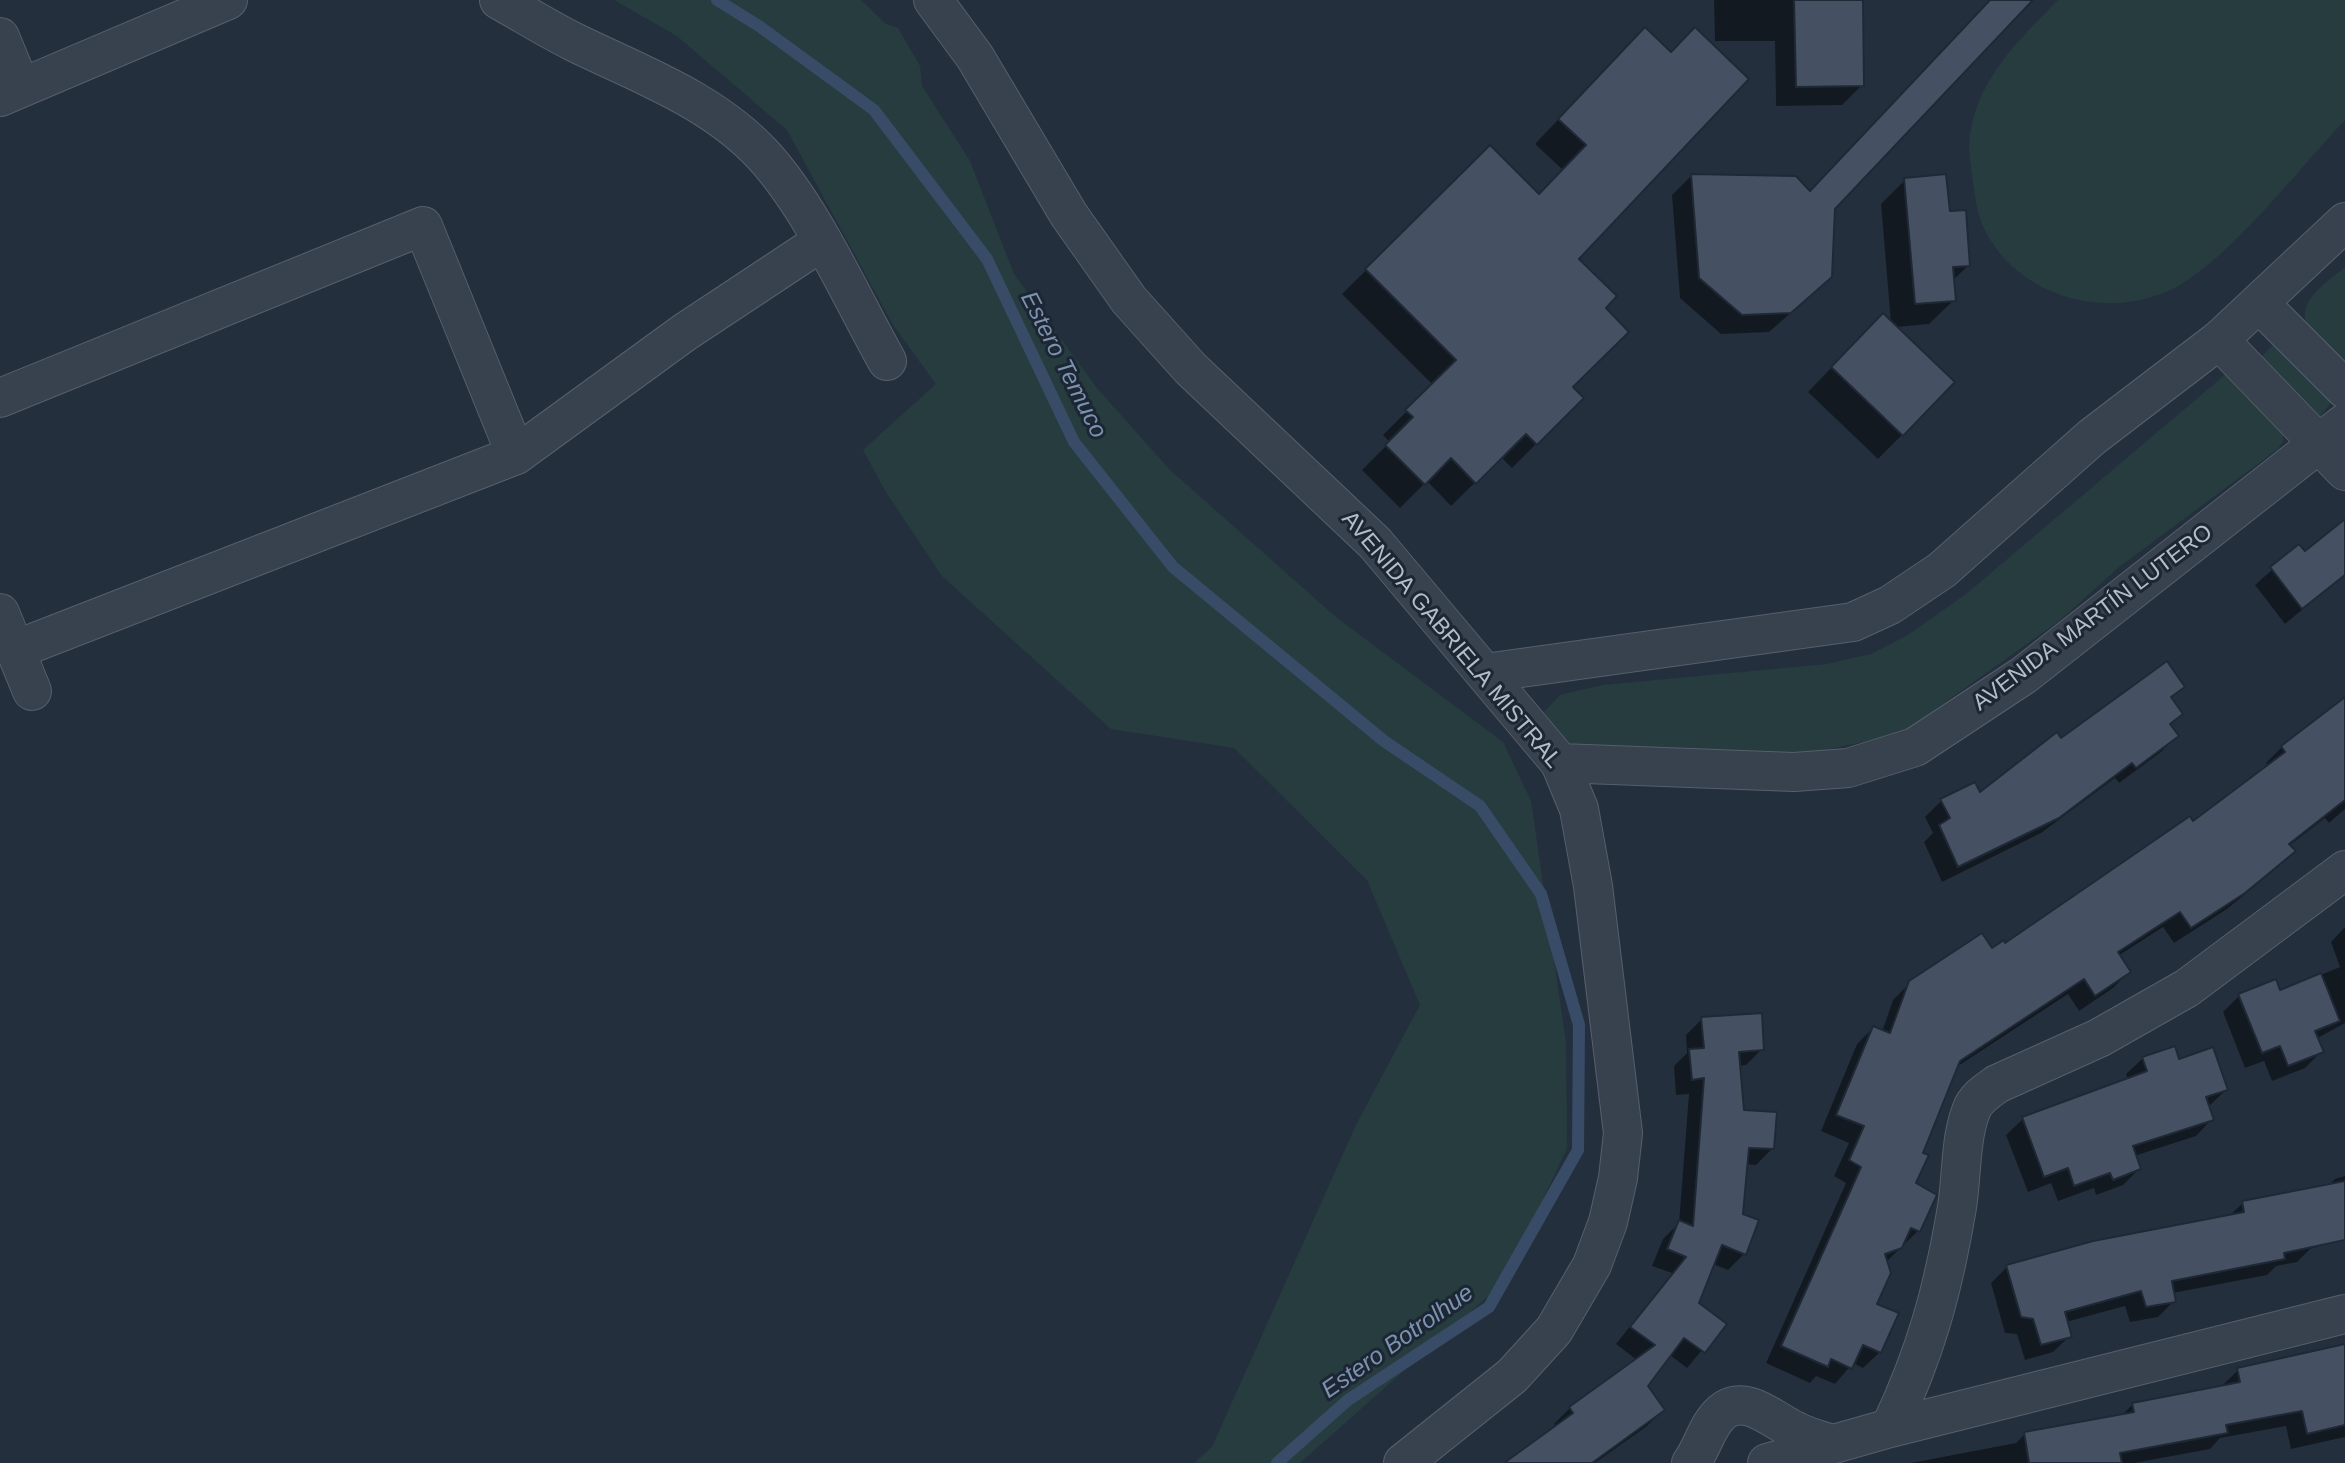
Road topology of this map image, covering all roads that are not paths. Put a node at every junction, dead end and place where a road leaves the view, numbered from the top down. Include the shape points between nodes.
1 (228, 0) edge
2 (499, 0) edge
3 (933, 0) edge
4 (0, 37) edge
5 (10, 93) edge
6 (2345, 222) edge
7 (821, 243) junction
8 (2259, 303) junction
9 (2219, 340) junction
10 (887, 361) dead end
11 (2345, 389) edge
12 (0, 398) edge
13 (2332, 434) edge
14 (516, 455) junction
15 (2345, 471) edge
16 (0, 613) edge
17 (15, 650) junction
18 (1485, 673) junction
19 (32, 691) dead end
20 (1560, 763) junction
21 (2345, 870) edge
22 (2345, 1314) edge
23 (1890, 1428) junction
24 (1832, 1444) junction
25 (1403, 1463) edge
26 (1691, 1463) edge
27 (1767, 1463) edge

1 - 5 street
2 - 7 street via 677,92 728,124 770,164
3 - 18 street, AVENIDA GABRIELA MISTRAL via 975,57 1069,215 1129,300 1191,369 1375,543
4 - 5 street
6 - 8 street
7 - 10 street
7 - 14 street via 685,332
8 - 9 street
8 - 11 street
9 - 13 street
9 - 18 street via 2092,438 1942,570 1890,606 1853,622
12 - 14 street via 423,226
13 - 15 street
13 - 20 street, AVENIDA MARTÍN LUTERO via 2024,675 1915,747 1849,768 1794,772
14 - 17 street
16 - 17 street
17 - 19 street
18 - 20 street, AVENIDA GABRIELA MISTRAL
20 - 25 street, AVENIDA GABRIELA MISTRAL via 1578,809 1593,886 1623,1133 1613,1200 1592,1265 1546,1340 1512,1376
21 - 23 street via 2187,988 2099,1038 1997,1084 1971,1108 1941,1293 1917,1371
22 - 23 street
23 - 24 street
24 - 26 street via 1741,1405 1717,1417
24 - 27 street

